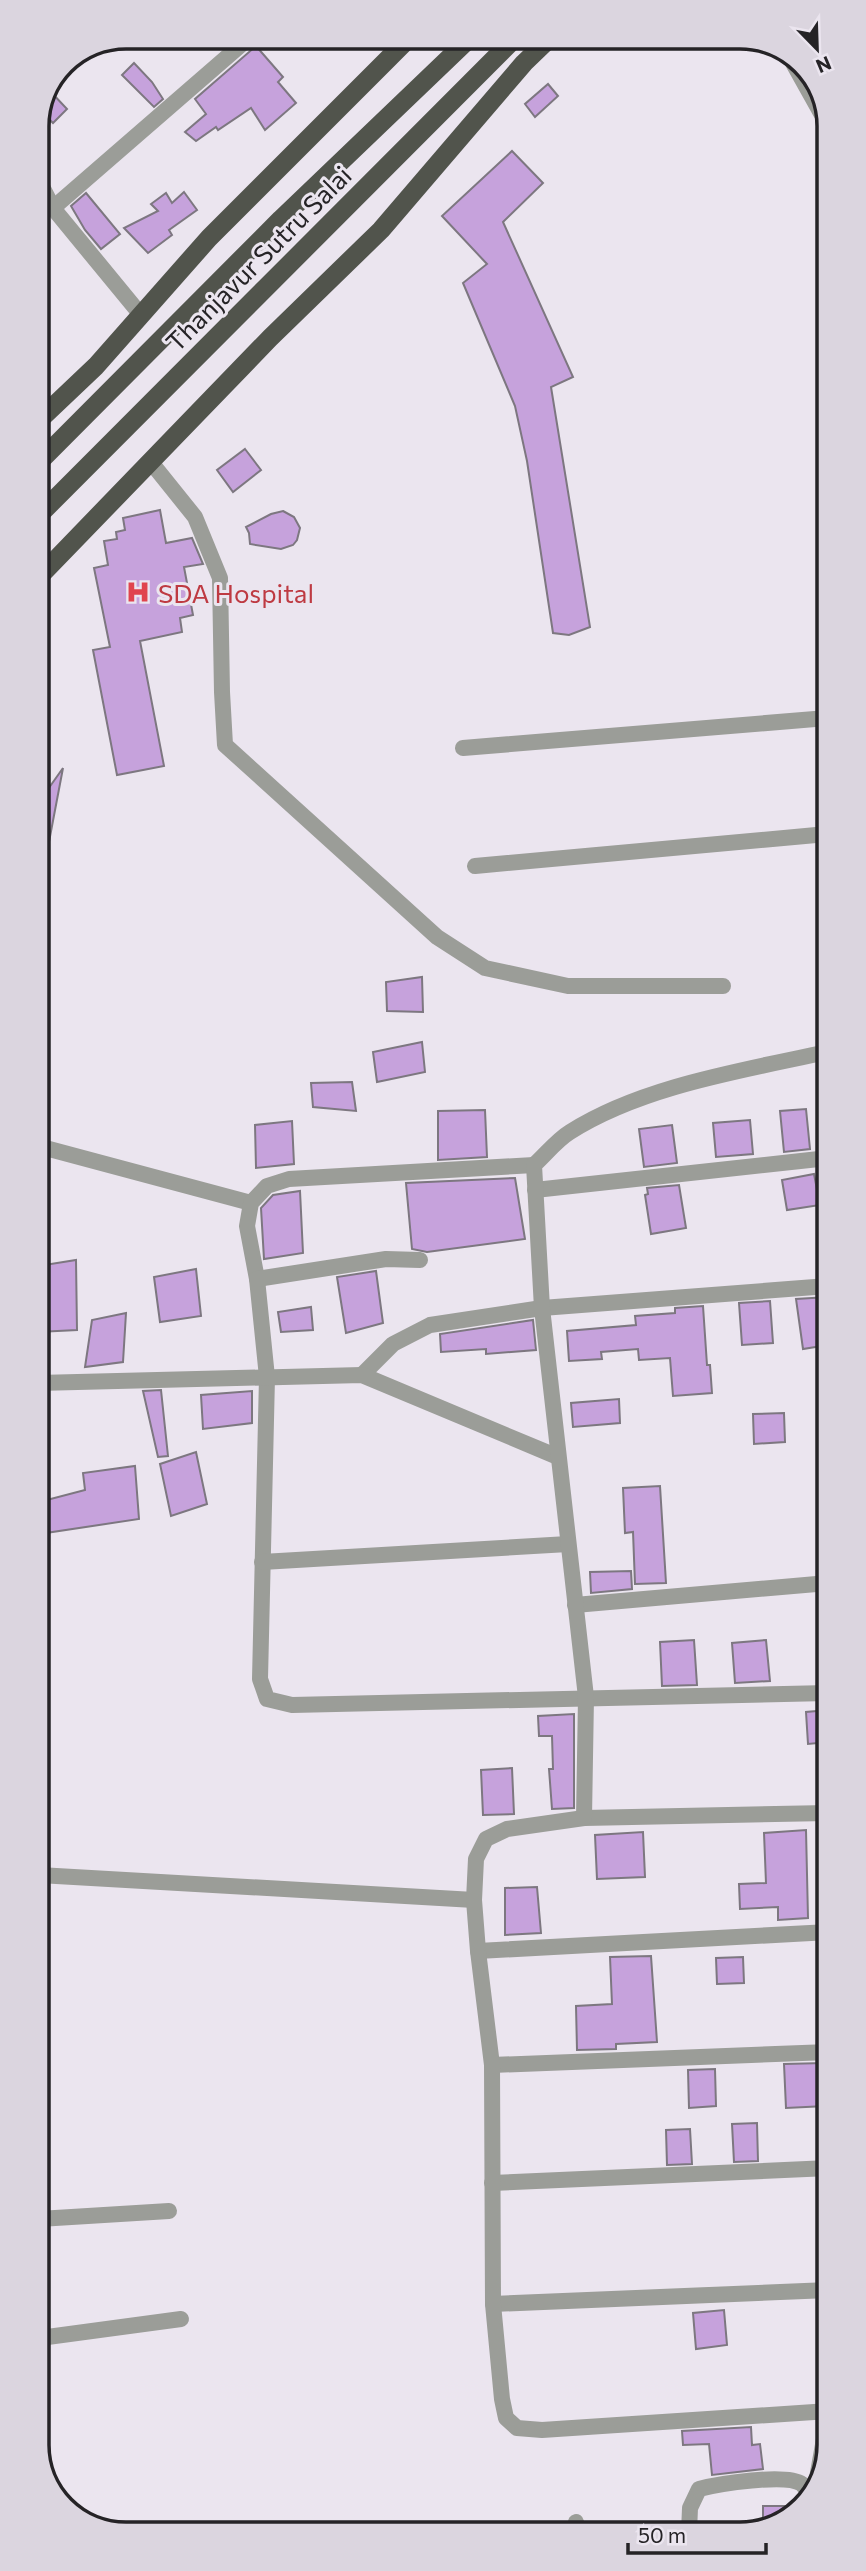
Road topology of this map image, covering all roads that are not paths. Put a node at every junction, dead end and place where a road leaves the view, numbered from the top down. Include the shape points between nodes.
1 (236, 49) edge
2 (398, 49) edge
3 (458, 49) edge
4 (504, 49) edge
5 (539, 49) edge
6 (49, 200) edge
7 (53, 208) junction
8 (141, 315) junction
9 (49, 411) edge
10 (49, 452) edge
11 (150, 461) junction
12 (49, 505) edge
13 (49, 566) edge
14 (817, 719) edge
15 (463, 748) dead end
16 (817, 835) edge
17 (475, 866) dead end
18 (723, 986) dead end
19 (817, 1054) edge
20 (49, 1149) edge
21 (817, 1159) edge
22 (534, 1165) junction
23 (536, 1190) junction
24 (251, 1203) junction
25 (420, 1260) dead end
26 (257, 1279) junction
27 (817, 1287) edge
28 (542, 1308) junction
29 (362, 1375) junction
30 (267, 1377) junction
31 (49, 1383) edge
32 (558, 1457) junction
33 (568, 1544) junction
34 (262, 1562) junction
35 (817, 1584) edge
36 (575, 1605) junction
37 (817, 1693) edge
38 (586, 1697) junction
39 (817, 1813) edge
40 (584, 1818) junction
41 (49, 1876) edge
42 (474, 1900) junction
43 (817, 1933) edge
44 (478, 1951) junction
45 (817, 2052) edge
46 (492, 2065) junction
47 (817, 2169) edge
48 (492, 2183) junction
49 (169, 2211) dead end
50 (49, 2218) edge
51 (817, 2290) edge
52 (493, 2304) junction
53 (181, 2319) dead end
54 (49, 2337) edge
55 (817, 2412) edge
56 (804, 2487) edge
57 (689, 2522) edge

1 - 7 street
2 - 8 highway via 209,238
3 - 10 highway, Thanjavur Sutru Salai
4 - 12 highway, Thanjavur Sutru Salai
5 - 11 highway via 381,230
6 - 7 street
7 - 8 street
8 - 9 highway
11 - 13 highway
11 - 18 street via 195,517 220,578 225,745 436,937 485,968 568,986
14 - 15 street
16 - 17 street
19 - 22 street via 701,1080 625,1105 569,1133
20 - 24 street
21 - 23 street
22 - 23 street
22 - 24 street via 289,1179 267,1186
23 - 28 street
24 - 26 street via 247,1226
25 - 26 street via 386,1258
26 - 30 street
27 - 28 street
28 - 29 street via 430,1325 393,1344
28 - 32 street
29 - 30 street
29 - 32 street
30 - 31 street
30 - 34 street
32 - 33 street
33 - 34 street
33 - 36 street
34 - 38 street via 260,1679 267,1699 292,1705
35 - 36 street
36 - 38 street
37 - 38 street
38 - 40 street
39 - 40 street
40 - 42 street via 507,1829 486,1839 477,1859
41 - 42 street
42 - 44 street
43 - 44 street
44 - 46 street
45 - 46 street
46 - 48 street
47 - 48 street
48 - 52 street
49 - 50 street
51 - 52 street
52 - 55 street via 502,2399 506,2418 517,2428
53 - 54 street
56 - 57 street via 786,2479 699,2489

